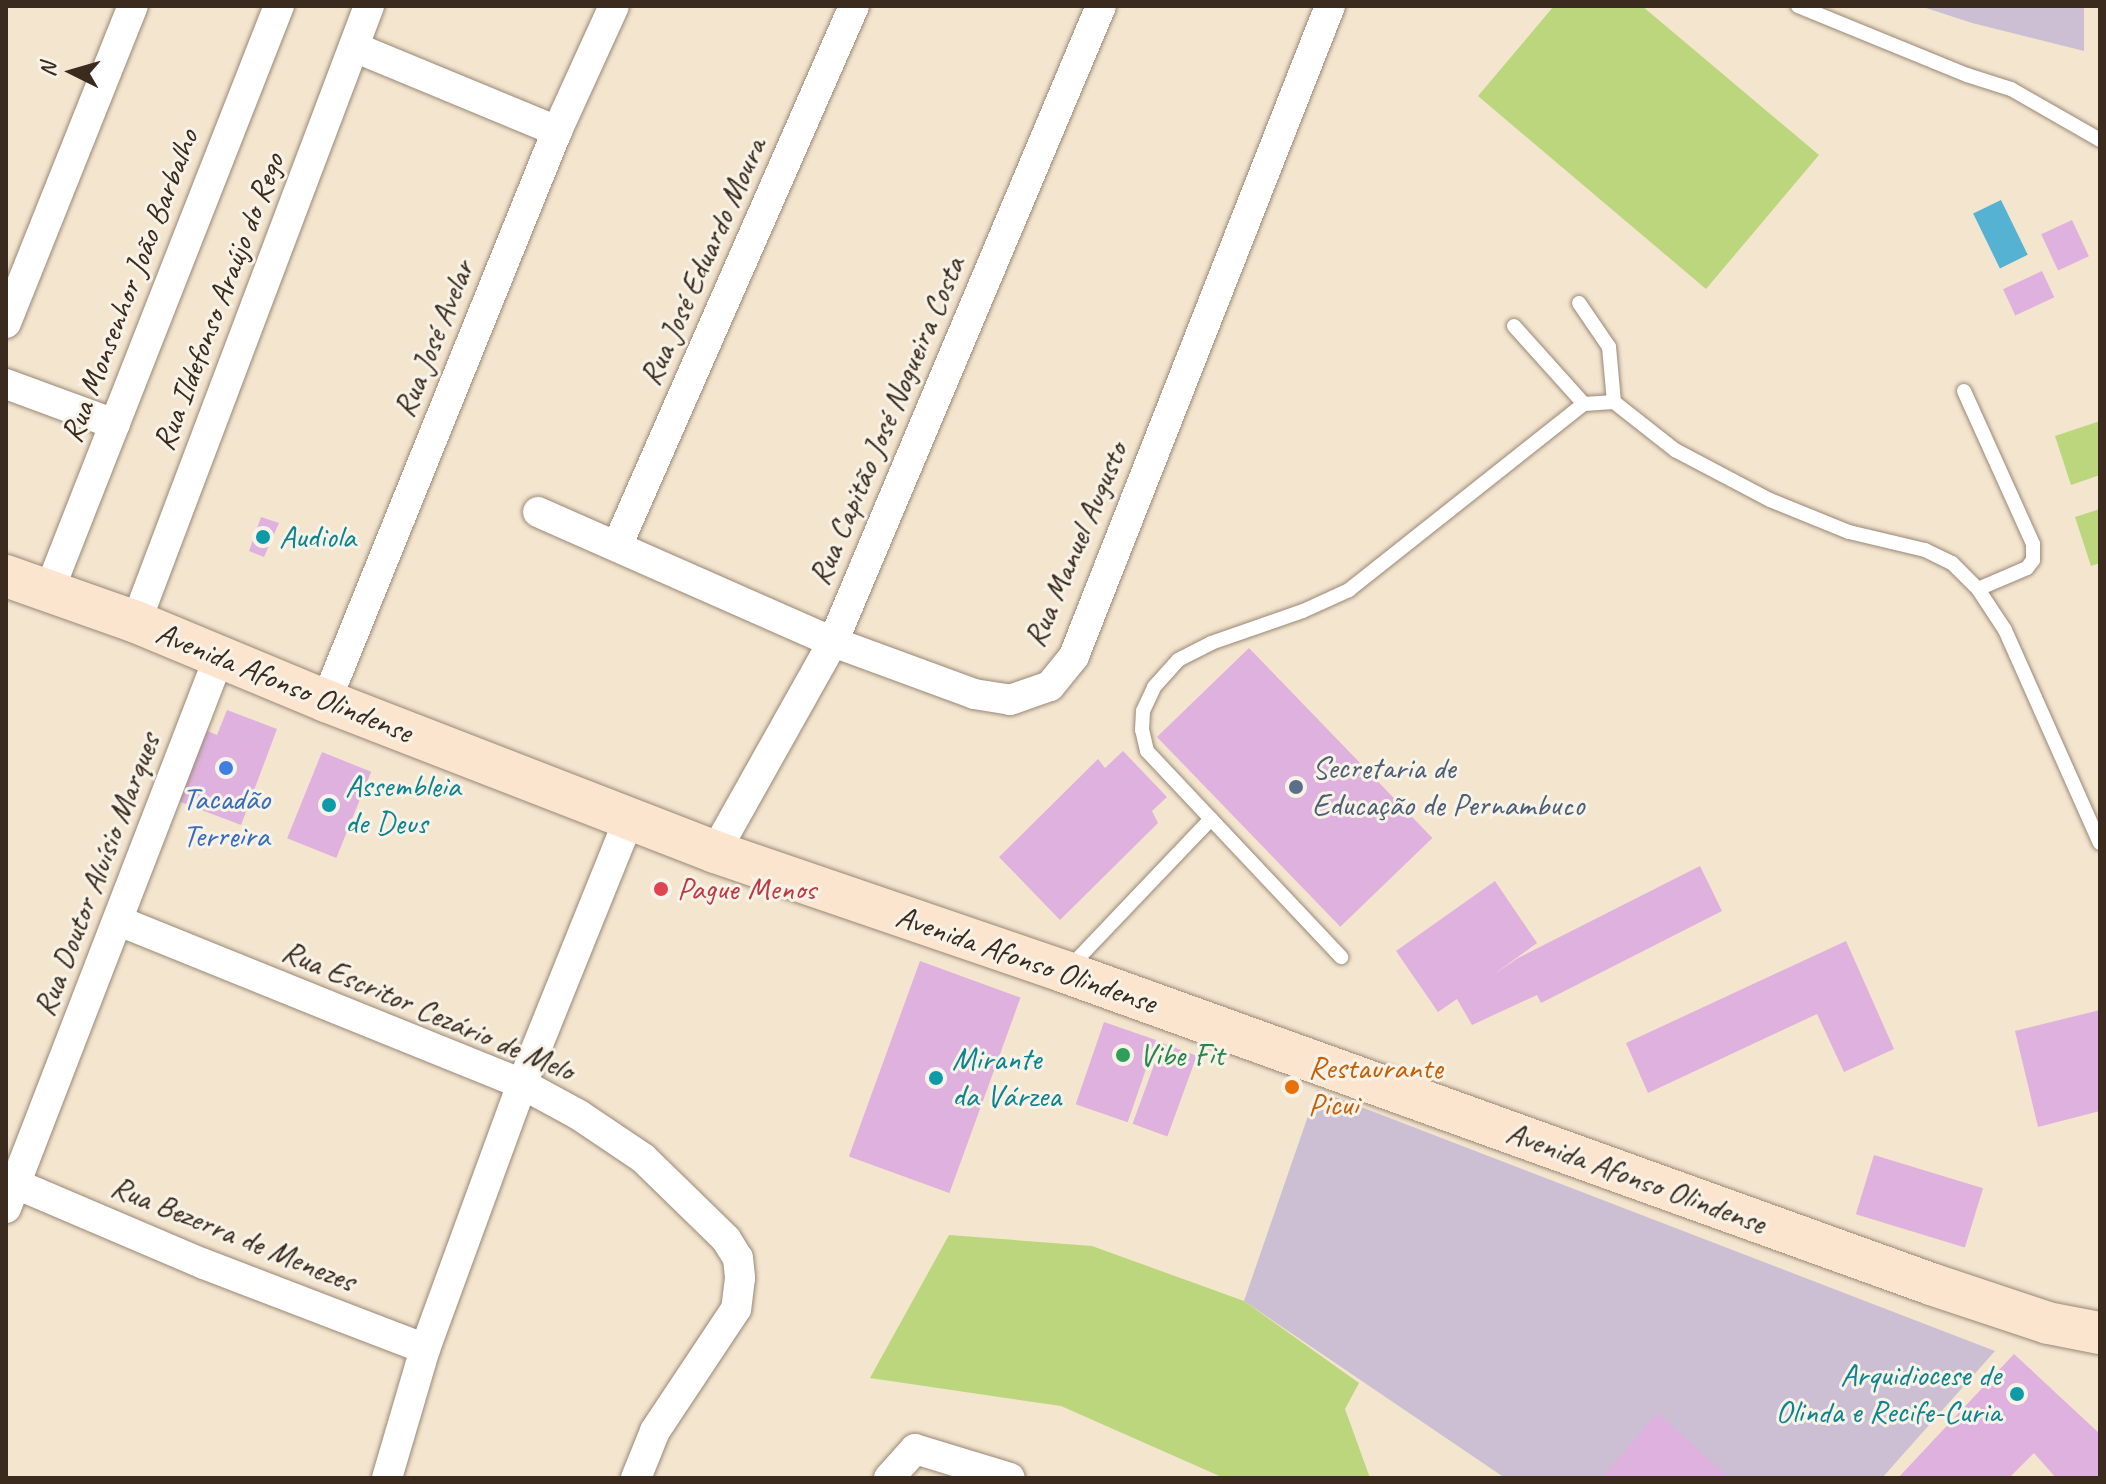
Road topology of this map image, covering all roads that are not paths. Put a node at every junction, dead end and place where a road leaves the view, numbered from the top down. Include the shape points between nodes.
1 (133, 6) edge
2 (279, 6) edge
3 (369, 6) edge
4 (614, 6) edge
5 (854, 6) edge
6 (1101, 6) edge
7 (1330, 6) edge
8 (1798, 6) edge
9 (354, 47) junction
10 (557, 131) junction
11 (2100, 140) edge
12 (1579, 303) dead end
13 (6, 323) edge
14 (1514, 326) dead end
15 (6, 384) edge
16 (1964, 391) dead end
17 (1614, 402) junction
18 (1584, 404) junction
19 (115, 424) junction
20 (538, 512) dead end
21 (617, 546) junction
22 (6, 576) edge
23 (1978, 589) junction
24 (49, 591) junction
25 (136, 622) junction
26 (833, 642) junction
27 (219, 657) junction
28 (326, 701) junction
29 (629, 819) junction
30 (1211, 819) junction
31 (2100, 843) edge
32 (715, 852) junction
33 (119, 921) junction
34 (1341, 957) dead end
35 (1065, 972) junction
36 (522, 1084) junction
37 (11, 1196) edge
38 (2100, 1333) edge
39 (425, 1349) junction
40 (948, 1468) edge
41 (646, 1474) edge
42 (387, 1478) edge
43 (889, 1478) edge
44 (1010, 1478) edge

1 - 13 street
2 - 19 street, Rua Monsenhor João Barbalho
3 - 9 street, Rua Ildefonso Araújo do Rego
4 - 10 street, Rua José Avelar
5 - 21 street, Rua José Eduardo Moura
6 - 26 street, Rua Capitão José Nogueira Costa
7 - 26 street, Rua Manuel Augusto via 1074,656 1050,686 1010,700 974,694
8 - 11 lane via 2011,89
9 - 10 street
9 - 25 street, Rua Ildefonso Araújo do Rego
10 - 28 street, Rua José Avelar
12 - 17 lane via 1609,347
14 - 18 lane
15 - 19 street
16 - 23 lane via 2033,544 2027,568
17 - 18 lane
17 - 23 lane via 1675,450 1736,485 1849,532 1925,550 1952,563
18 - 30 lane via 1349,590 1178,660 1154,687 1143,711 1147,751
19 - 24 street, Rua Monsenhor João Barbalho
20 - 21 street, Rua Manuel Augusto
21 - 26 street, Rua Manuel Augusto
22 - 24 main road, Avenida Afonso Olindense
23 - 31 lane via 2005,630
24 - 25 main road, Avenida Afonso Olindense
25 - 27 main road, Avenida Afonso Olindense
26 - 32 street, Rua Capitão José Nogueira Costa
27 - 28 main road, Avenida Afonso Olindense
27 - 33 street, Rua Doutor Aluísio Marques
28 - 29 main road, Avenida Afonso Olindense
29 - 32 main road, Avenida Afonso Olindense
29 - 36 street
30 - 34 lane
30 - 35 lane
32 - 35 main road, Avenida Afonso Olindense
33 - 36 street, Rua Escritor Cezário de Melo
33 - 37 street, Rua Doutor Aluísio Marques
35 - 38 main road, Avenida Afonso Olindense via 1931,1284 2048,1323
36 - 39 street
36 - 41 street, Rua Escritor Cezário de Melo via 643,1158 726,1239 738,1258 736,1309 655,1431
37 - 39 street, Rua Bezerra de Menezes
39 - 42 street
40 - 43 street via 915,1449
40 - 44 street

